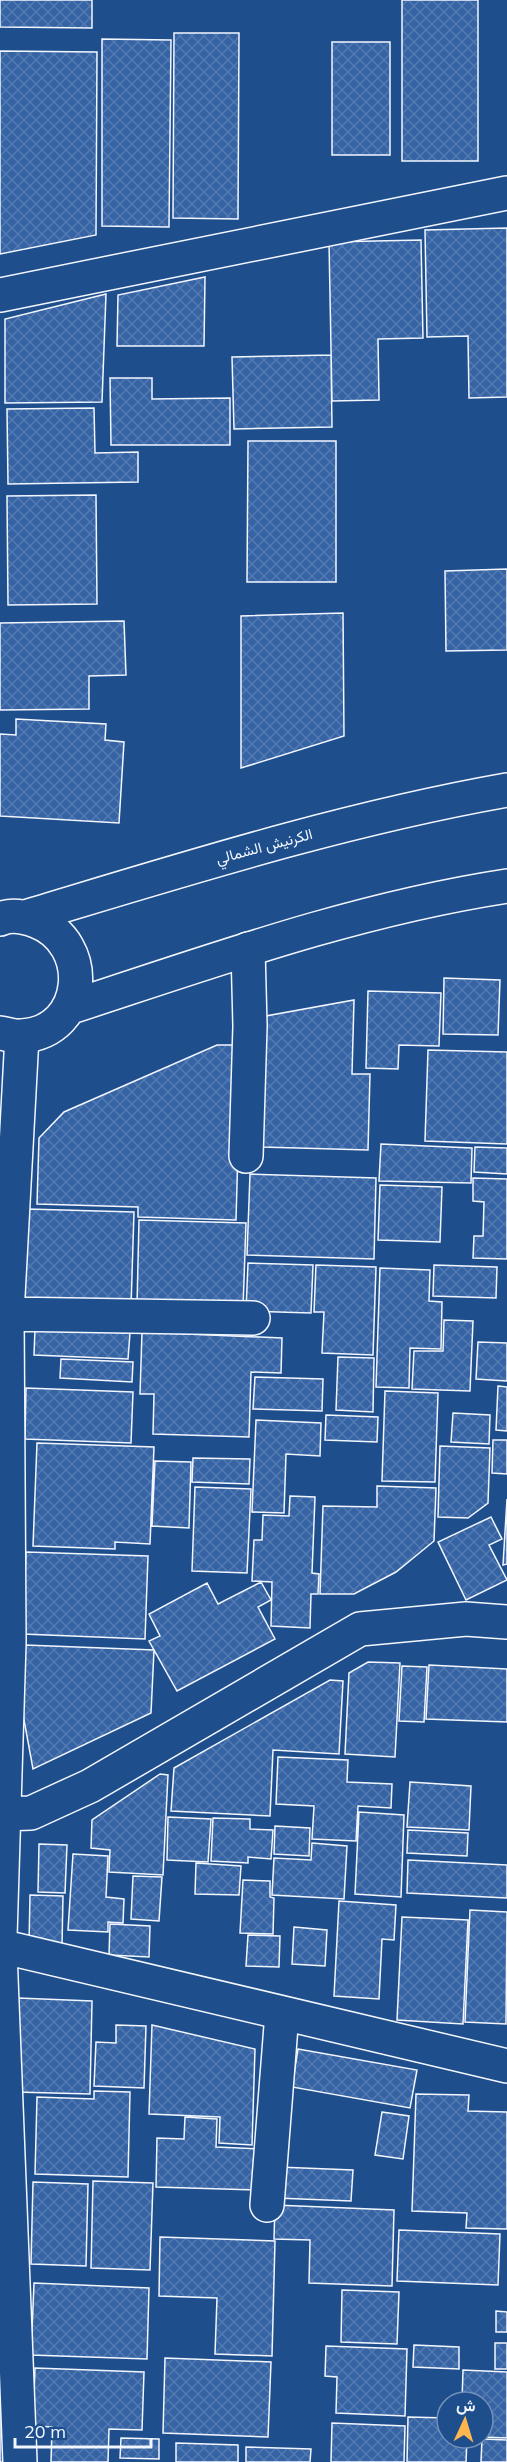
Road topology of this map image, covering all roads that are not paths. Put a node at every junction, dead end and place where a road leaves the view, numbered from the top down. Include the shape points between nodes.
1 (507, 193) edge
2 (0, 295) edge
3 (507, 790) edge
4 (507, 886) edge
5 (7, 915) edge
6 (249, 949) junction
7 (68, 1008) junction
8 (7, 1035) edge
9 (246, 1156) dead end
10 (7, 1314) junction
11 (253, 1318) dead end
12 (507, 1622) edge
13 (5, 1642) edge
14 (3, 1814) junction
15 (0, 1937) edge
16 (0, 1946) edge
17 (0, 1952) edge
18 (282, 2013) junction
19 (507, 2066) edge
20 (267, 2205) dead end
21 (6, 2252) edge
22 (20, 2462) edge

1 - 2 street
3 - 5 street, الكرنيش الشمالي via 419,806
4 - 6 street via 454,894
5 - 7 street via 50,927 66,941 76,964 75,989
6 - 7 street
6 - 9 street
7 - 8 street via 42,1031
8 - 10 street
10 - 11 street
10 - 13 street
12 - 14 street via 466,1619 360,1629 90,1786 31,1813
13 - 14 street
14 - 15 street
16 - 18 street
17 - 21 street
18 - 19 street
18 - 20 street
21 - 22 street

